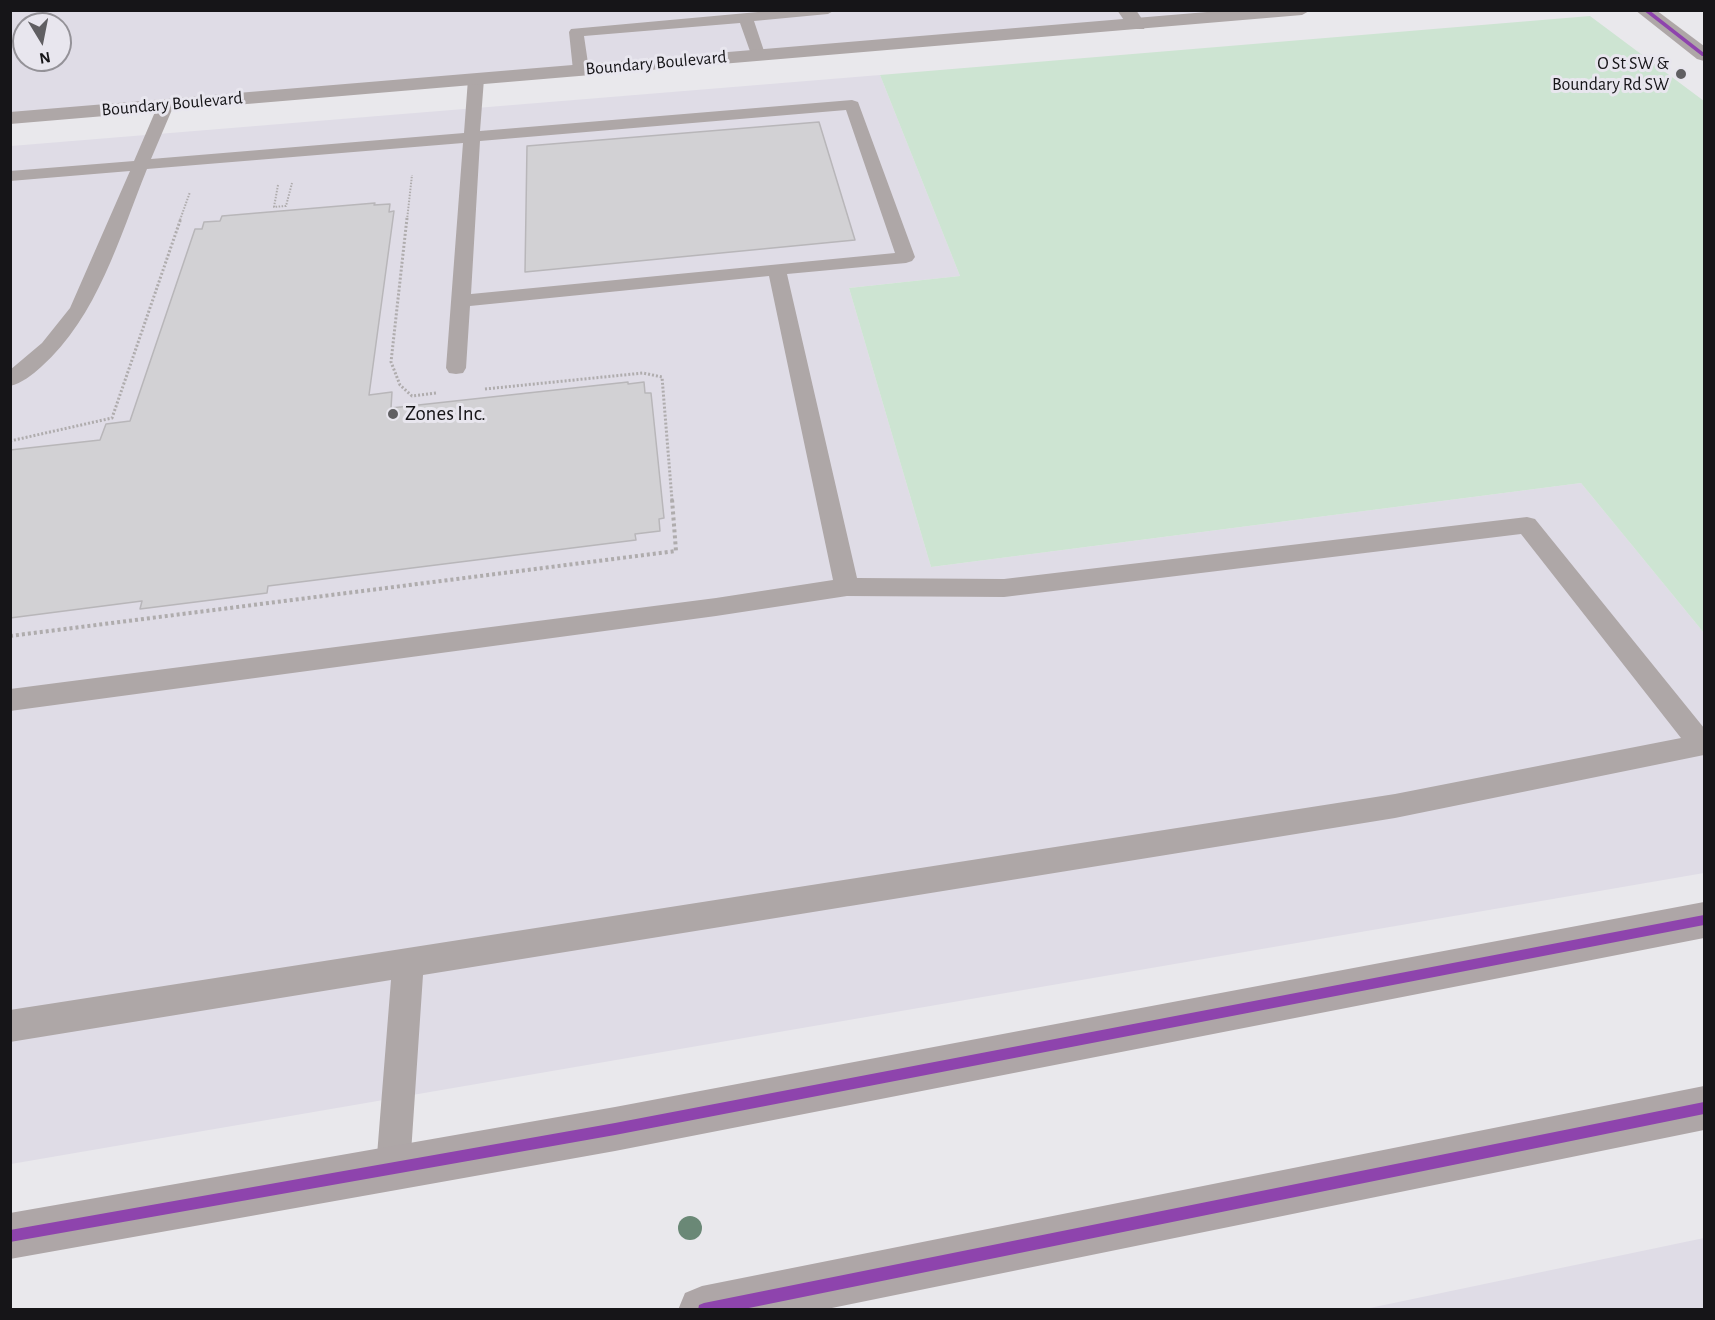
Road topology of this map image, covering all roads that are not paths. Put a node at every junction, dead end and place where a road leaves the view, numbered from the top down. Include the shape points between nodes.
1 (828, 10) edge
2 (1302, 10) edge
3 (1644, 10) edge
4 (746, 18) junction
5 (1132, 18) edge
6 (758, 54) junction
7 (1704, 55) edge
8 (581, 70) junction
9 (476, 79) junction
10 (166, 105) junction
11 (10, 118) edge
12 (472, 137) junction
13 (141, 165) junction
14 (10, 176) edge
15 (777, 270) junction
16 (460, 301) junction
17 (456, 368) dead end
18 (10, 380) edge
19 (847, 588) junction
20 (10, 700) edge
21 (1704, 920) edge
22 (408, 962) junction
23 (10, 1026) edge
24 (1704, 1108) edge
25 (393, 1168) junction
26 (10, 1236) edge
27 (702, 1310) edge

1 - 4 lane
2 - 5 street, Boundary Boulevard
3 - 7 street
4 - 6 lane
4 - 8 lane via 576,32
5 - 6 street, Boundary Boulevard
6 - 8 street, Boundary Boulevard
8 - 9 street, Boundary Boulevard
9 - 10 street, Boundary Boulevard
9 - 12 lane
10 - 11 street, Boundary Boulevard
10 - 13 lane
12 - 13 lane
12 - 15 lane via 852,105 906,257
12 - 16 lane
13 - 14 lane
13 - 18 lane via 81,308 44,355
15 - 16 lane
15 - 19 lane
16 - 17 lane
19 - 20 lane
19 - 22 lane via 1004,588 1527,525 1702,745 1395,806
21 - 25 main road
22 - 23 lane
22 - 25 lane
24 - 27 main road
25 - 26 main road

